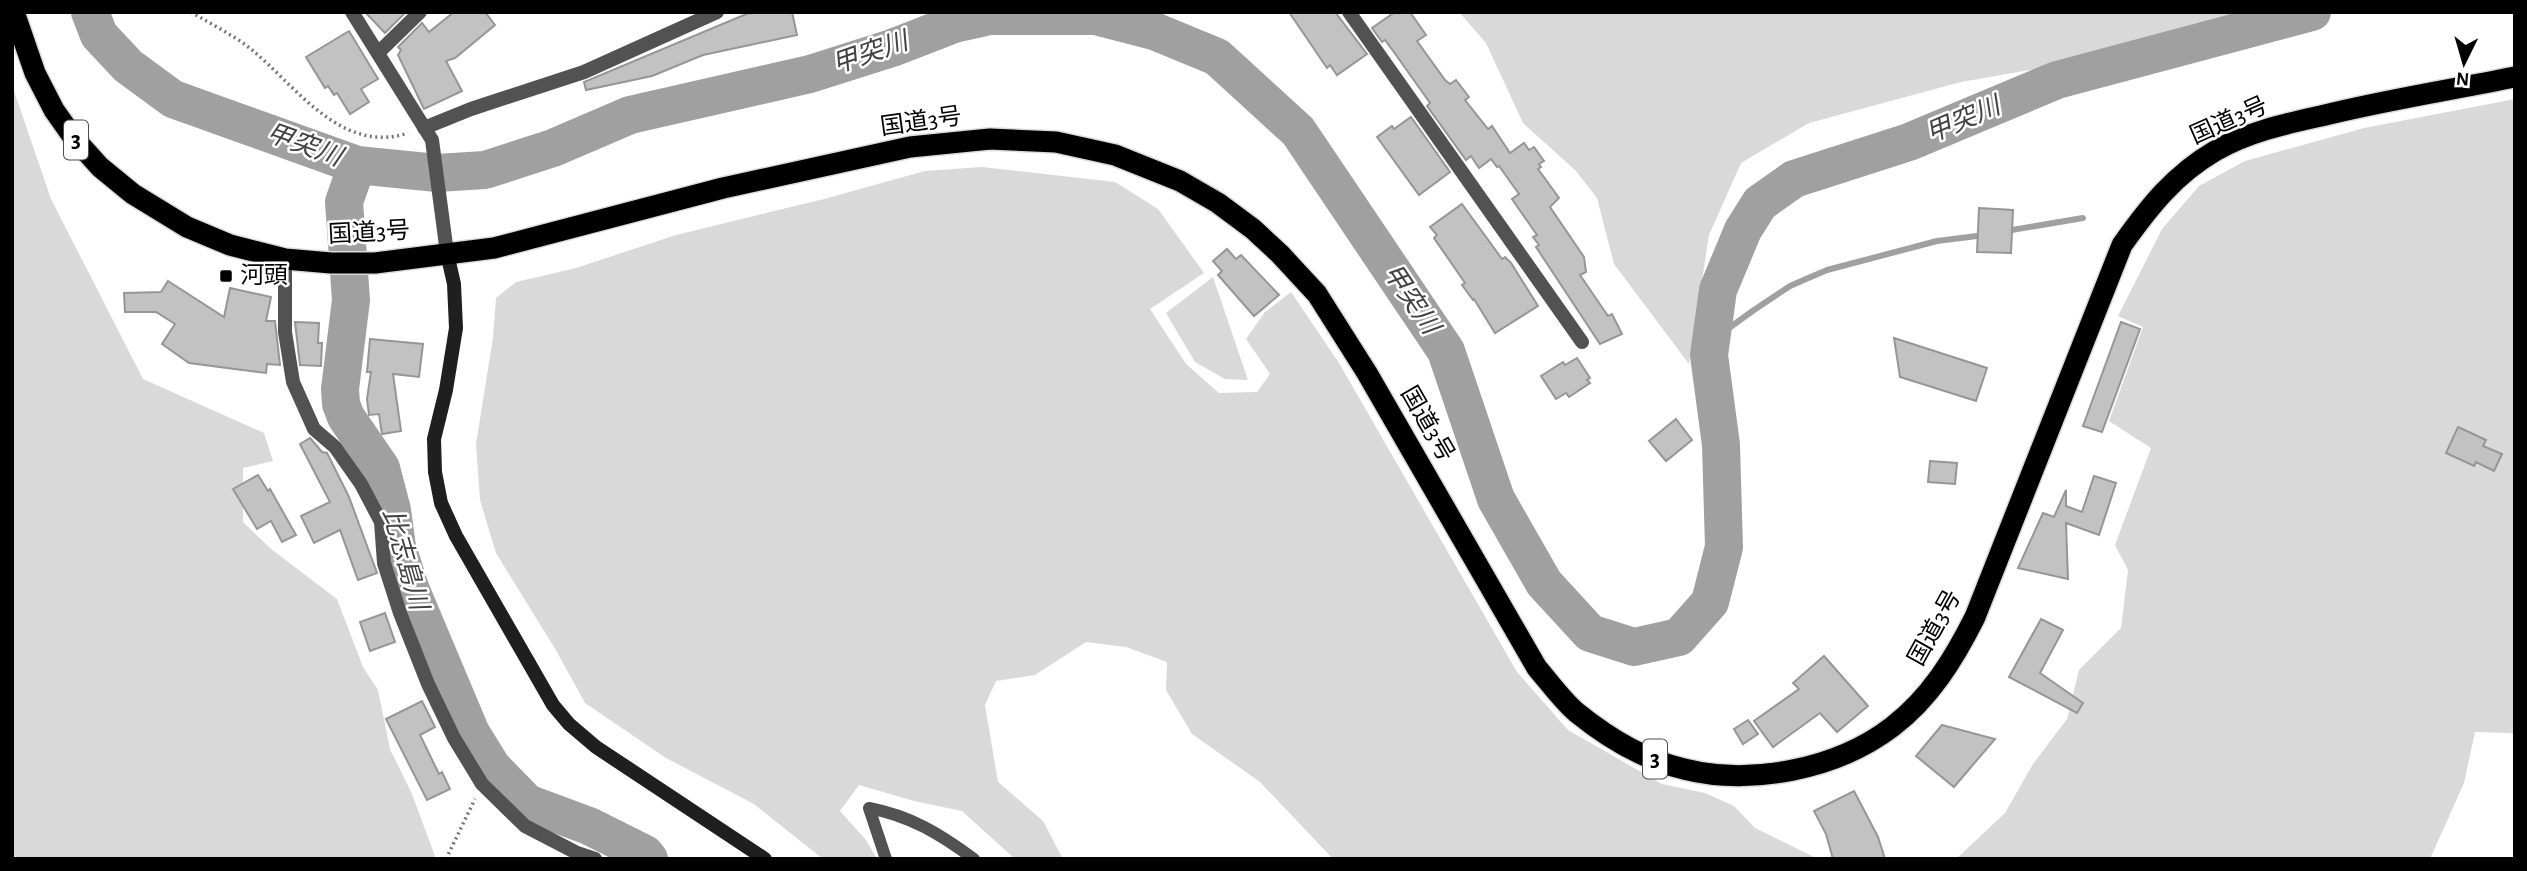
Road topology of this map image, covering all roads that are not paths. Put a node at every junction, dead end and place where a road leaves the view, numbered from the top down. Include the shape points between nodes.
1 (14, 12) edge
2 (352, 12) edge
3 (420, 12) edge
4 (717, 12) edge
5 (1349, 12) edge
6 (378, 53) junction
7 (2515, 77) edge
8 (428, 134) junction
9 (447, 253) junction
10 (285, 259) junction
11 (1582, 342) dead end
12 (595, 859) edge
13 (765, 859) edge
14 (886, 859) edge
15 (974, 859) edge

1 - 10 highway, 国道3号 / 3 via 54,110 100,167 187,228
2 - 6 street
3 - 6 street
4 - 8 street via 584,72 471,109
5 - 11 street
6 - 8 street
7 - 9 highway, 国道3号 / 3 via 2287,123 2216,150 2182,173 2152,203 2122,245 1975,617 1954,659 1926,696 1892,727 1861,746 1824,762 1761,775 1685,770 1626,747 1574,711 1537,668 1317,294 1271,245 1218,203 1180,181 1115,155 1024,139 910,147 723,188 494,248
8 - 9 street
9 - 10 highway, 国道3号 / 3 via 375,263
9 - 13 street via 456,328 434,439 441,503 456,536 553,705 569,724 596,747
10 - 12 street via 285,332 293,382 314,429 335,447 381,522 384,563 400,613 454,738 482,784 525,826
14 - 15 lane via 869,808 935,831

